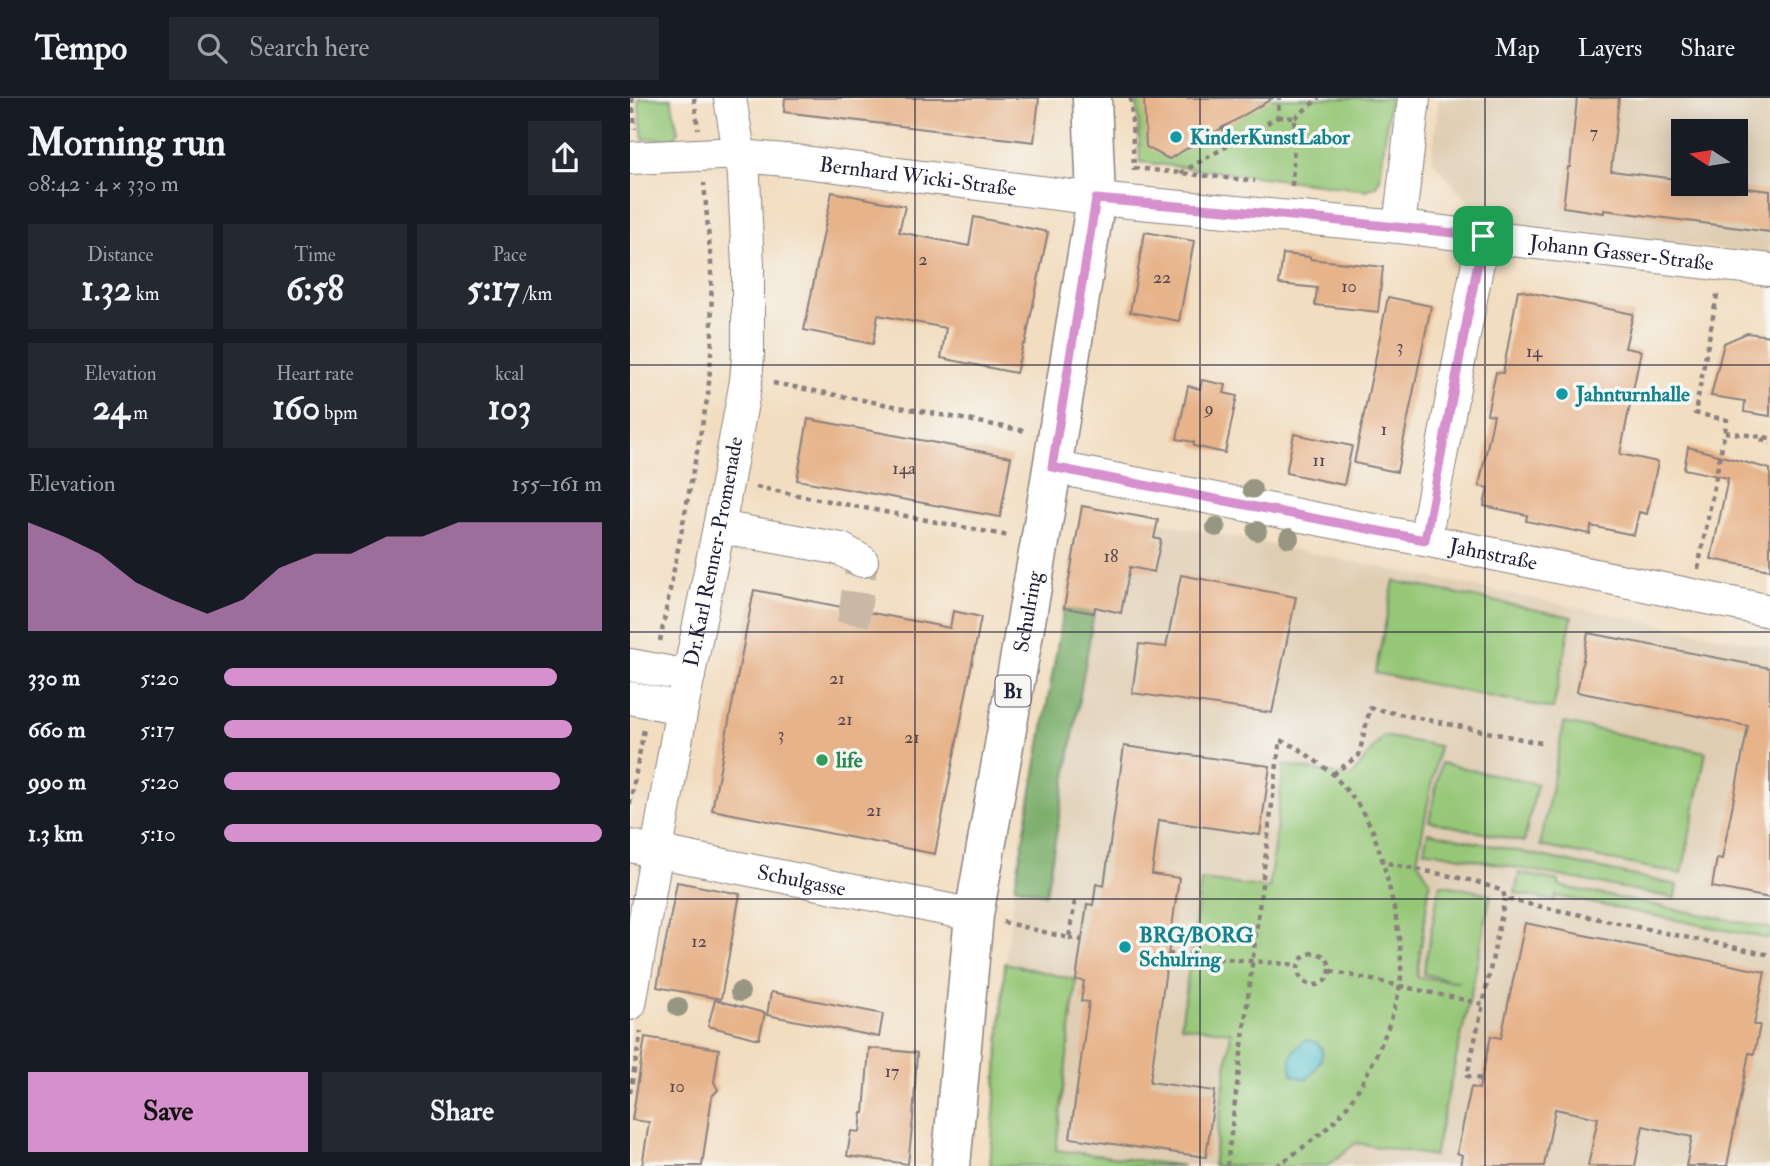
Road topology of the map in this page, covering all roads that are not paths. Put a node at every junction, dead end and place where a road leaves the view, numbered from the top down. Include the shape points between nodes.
1 (730, 98) edge
2 (1092, 98) edge
3 (1414, 98) edge
4 (742, 153) junction
5 (630, 158) edge
6 (1096, 199) junction
7 (1399, 227) junction
8 (1483, 236) junction
9 (1770, 270) edge
10 (1054, 452) junction
11 (719, 527) junction
12 (1425, 540) junction
13 (862, 561) dead end
14 (1770, 611) edge
15 (643, 668) edge
16 (688, 676) junction
17 (639, 700) edge
18 (682, 708) junction
19 (643, 848) edge
20 (974, 915) junction
21 (630, 1004) edge
22 (951, 1166) edge

1 - 4 street, Dr.Karl Renner-Promenade
2 - 6 main road, Schulring / B1
3 - 7 street
4 - 5 street, Bernhard Wicki-Straße
4 - 6 street, Bernhard Wicki-Straße
4 - 11 street, Dr.Karl Renner-Promenade via 748,355
6 - 7 street, Johann Gasser-Straße
6 - 10 main road, Schulring / B1
7 - 8 street, Johann Gasser-Straße
8 - 9 street, Johann Gasser-Straße
8 - 12 street
10 - 12 street, Jahnstraße
10 - 20 main road, Schulring / B1
11 - 13 street via 841,549
11 - 16 street, Dr.Karl Renner-Promenade
12 - 14 street, Jahnstraße
15 - 16 street
16 - 18 street, Dr.Karl Renner-Promenade
17 - 18 street
18 - 19 street, Dr.Karl Renner-Promenade
19 - 20 street, Schulgasse
19 - 21 street, Dr.Karl Renner-Promenade
20 - 22 main road, Schulring / B1

